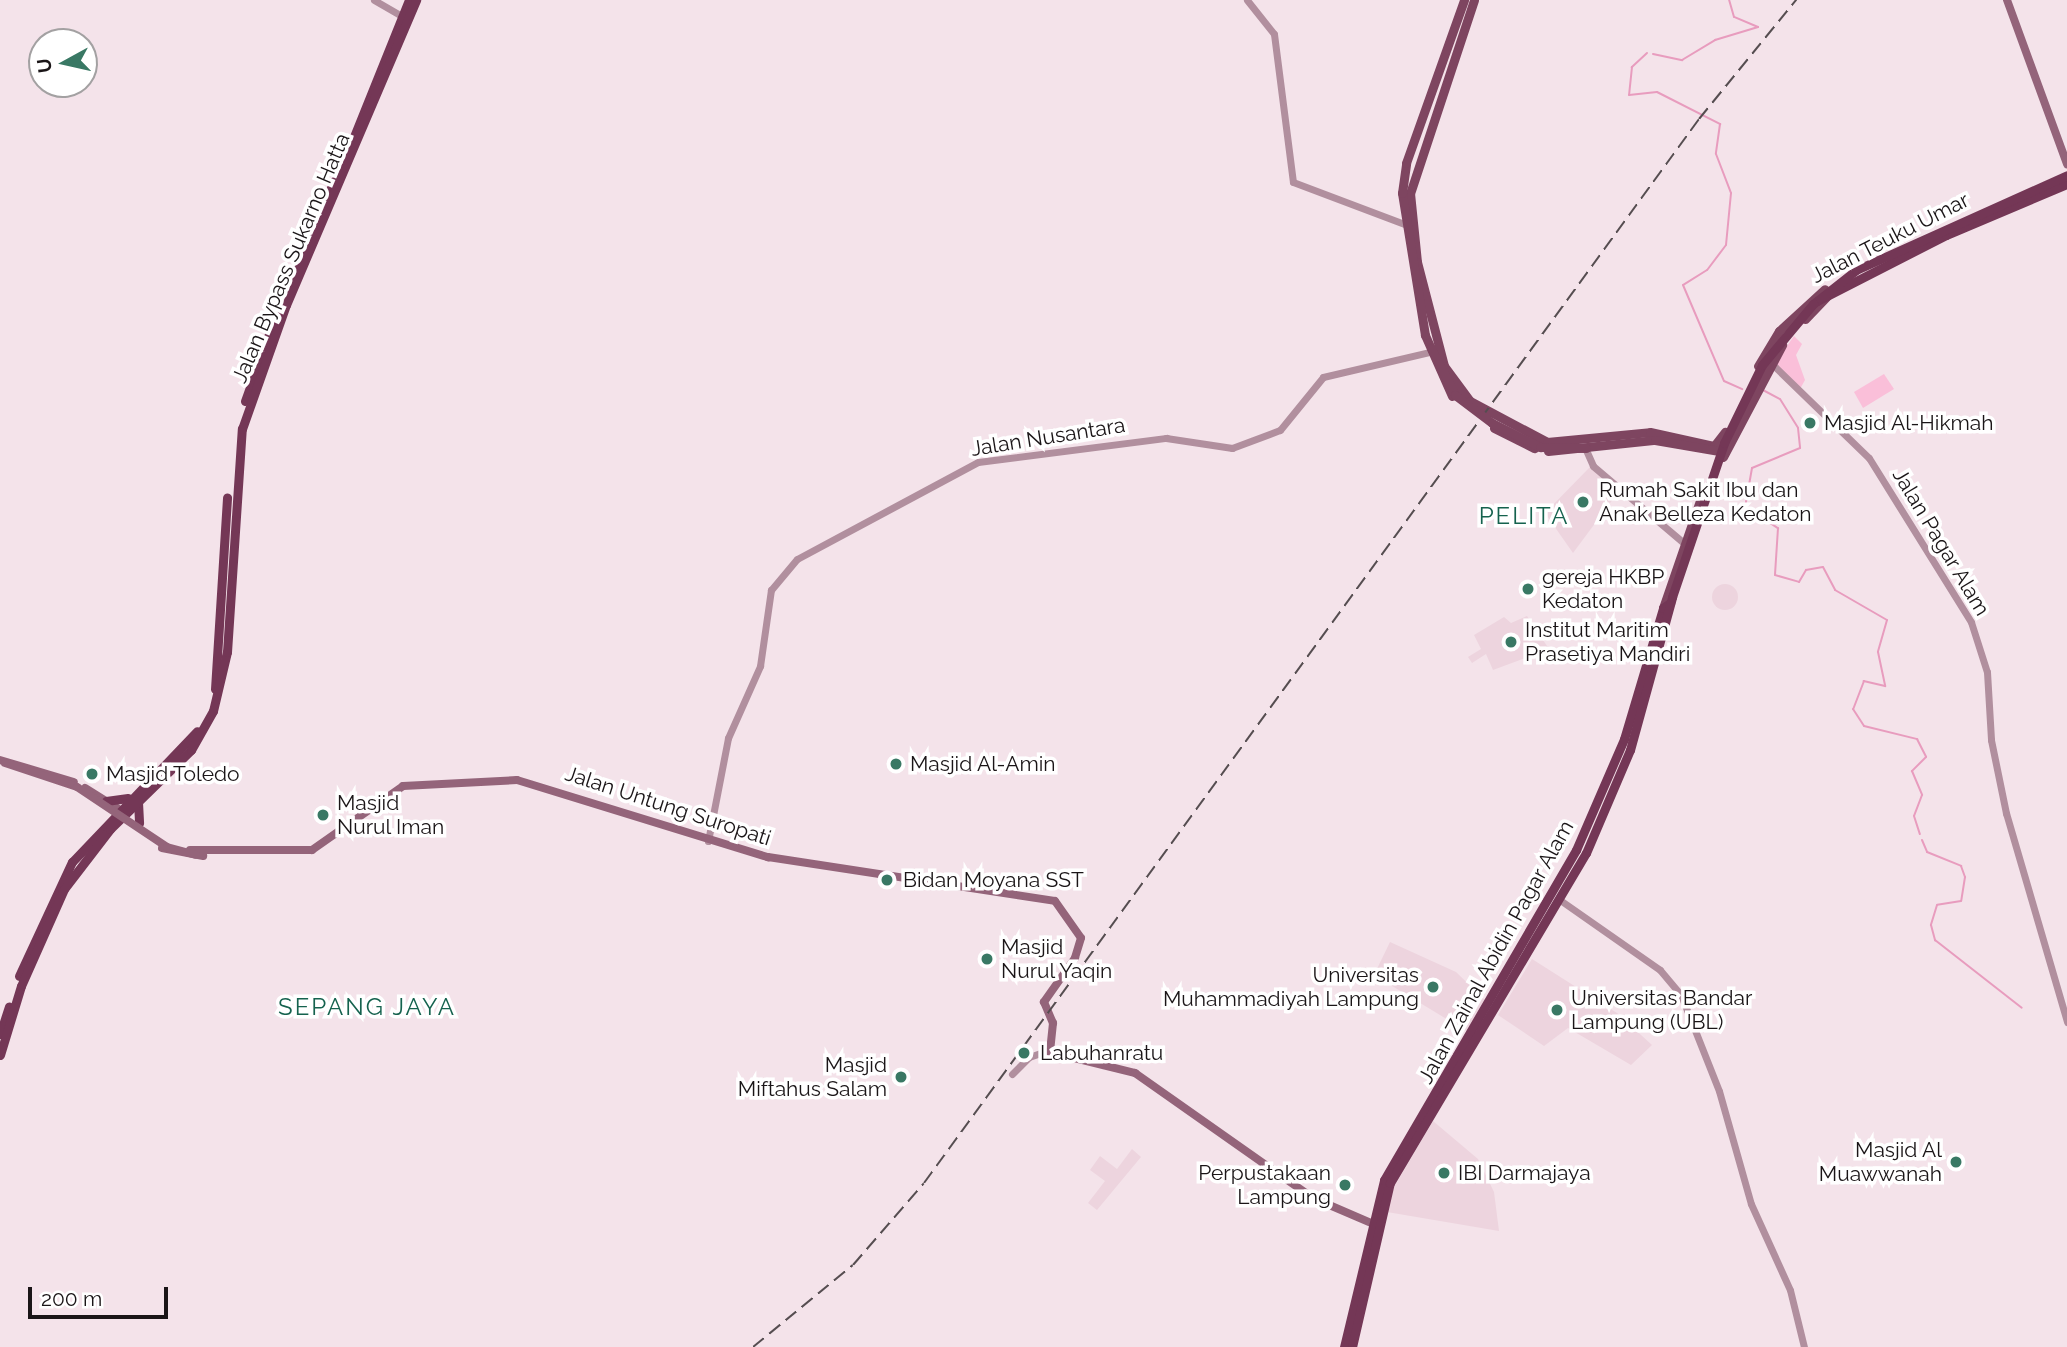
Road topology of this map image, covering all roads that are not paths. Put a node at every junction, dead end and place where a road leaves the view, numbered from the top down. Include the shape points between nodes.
1 (374, 0) edge
2 (409, 0) edge
3 (416, 0) edge
4 (1247, 0) edge
5 (1464, 0) edge
6 (1474, 0) edge
7 (2007, 0) edge
8 (403, 17) junction
9 (1456, 41) junction
10 (2067, 164) edge
11 (2067, 175) edge
12 (2067, 184) edge
13 (1404, 224) junction
14 (1824, 294) junction
15 (1429, 335) junction
16 (1432, 348) junction
17 (1771, 363) junction
18 (1755, 382) junction
19 (1737, 418) junction
20 (1505, 430) junction
21 (1588, 447) junction
22 (1708, 452) junction
23 (1725, 452) junction
24 (1710, 484) junction
25 (1685, 544) junction
26 (1669, 605) junction
27 (226, 611) junction
28 (1, 762) edge
29 (136, 798) junction
30 (104, 804) junction
31 (125, 819) junction
32 (105, 829) junction
33 (708, 842) junction
34 (203, 855) junction
35 (1560, 900) junction
36 (2067, 1022) edge
37 (0, 1034) edge
38 (1049, 1050) junction
39 (0, 1055) edge
40 (1012, 1074) dead end
41 (1426, 1117) junction
42 (1371, 1223) junction
43 (1368, 1256) junction
44 (1349, 1343) edge
45 (1804, 1347) edge

1 - 8 street
2 - 8 highway, Jalan Bypass Sukarno Hatta
3 - 27 highway, Jalan Bypass Sukarno Hatta via 286,305 242,429
4 - 13 street via 1274,34 1293,182
5 - 9 main road
6 - 9 main road
7 - 10 main road
8 - 27 highway, Jalan Bypass Sukarno Hatta via 250,386 230,463
9 - 13 main road via 1406,163
9 - 15 main road via 1411,183 1411,226
11 - 14 highway, Jalan Teuku Umar via 1936,230
12 - 14 highway, Jalan Teuku Umar via 1934,240
13 - 15 main road
14 - 17 main road, Jalan Teuku Umar
14 - 18 main road, Jalan Teuku Umar via 1779,331
14 - 26 highway, bridge via 1762,365 1724,443
15 - 16 main road
15 - 20 main road via 1456,386
16 - 20 main road via 1450,394
16 - 21 main road, bridge via 1457,392 1493,419 1541,444
16 - 33 street, Jalan Nusantara via 1323,377 1280,430 1232,448 1166,438 978,462 797,559 771,590 760,666 731,729
17 - 18 main road, Jalan Teuku Umar
17 - 36 street, Jalan Pagar Alam via 1869,457 1969,617 1987,672 1991,740 2006,813
18 - 19 main road, Jalan Teuku Umar
19 - 21 main road, Jalan Teuku Umar via 1719,443 1654,432
19 - 23 main road, Jalan Teuku Umar
20 - 21 main road
21 - 22 main road via 1655,440
21 - 25 street via 1593,466
22 - 23 main road
22 - 24 main road, Jalan Zainal Abidin Pagar Alam via 1713,463
23 - 24 main road, Jalan Zainal Abidin Pagar Alam
24 - 25 main road, Jalan Zainal Abidin Pagar Alam
24 - 26 main road, Jalan Zainal Abidin Pagar Alam
25 - 26 main road, Jalan Zainal Abidin Pagar Alam
26 - 35 highway, Jalan Zainal Abidin Pagar Alam via 1616,788
26 - 41 highway, Jalan Zainal Abidin Pagar Alam via 1624,739 1587,828
27 - 29 highway, Jalan Bypass Sukarno Hatta via 216,687 203,722 188,745
28 - 30 main road, Jalan Untung Suropati
28 - 34 main road, bridge via 77,787 162,844
29 - 30 highway
29 - 31 highway, Jalan Bypass Sukarno Hatta
29 - 31 highway
30 - 31 main road, Jalan Untung Suropati
30 - 32 highway
31 - 32 highway, Jalan Bypass Sukarno Hatta
31 - 32 highway
31 - 34 main road, Jalan Untung Suropati via 178,855
32 - 37 highway, Jalan Bypass Sukarno Hatta via 41,919
32 - 39 highway, Jalan Bypass Sukarno Hatta via 50,916
33 - 34 main road, Jalan Untung Suropati via 572,793 489,779 396,788 312,850
33 - 38 main road, Jalan Untung Suropati via 796,863 1055,901 1081,938 1075,958 1044,1002 1053,1023
35 - 41 highway, Jalan Zainal Abidin Pagar Alam
35 - 45 street via 1640,955 1681,995 1719,1091 1751,1204 1790,1290
38 - 40 street via 1029,1057
38 - 42 main road via 1135,1073 1313,1198
41 - 42 highway, Jalan Zainal Abidin Pagar Alam via 1384,1180
41 - 43 highway, Jalan Zainal Abidin Pagar Alam via 1390,1183
42 - 43 highway, Jalan Zainal Abidin Pagar Alam
43 - 44 highway, Jalan Zainal Abidin Pagar Alam

